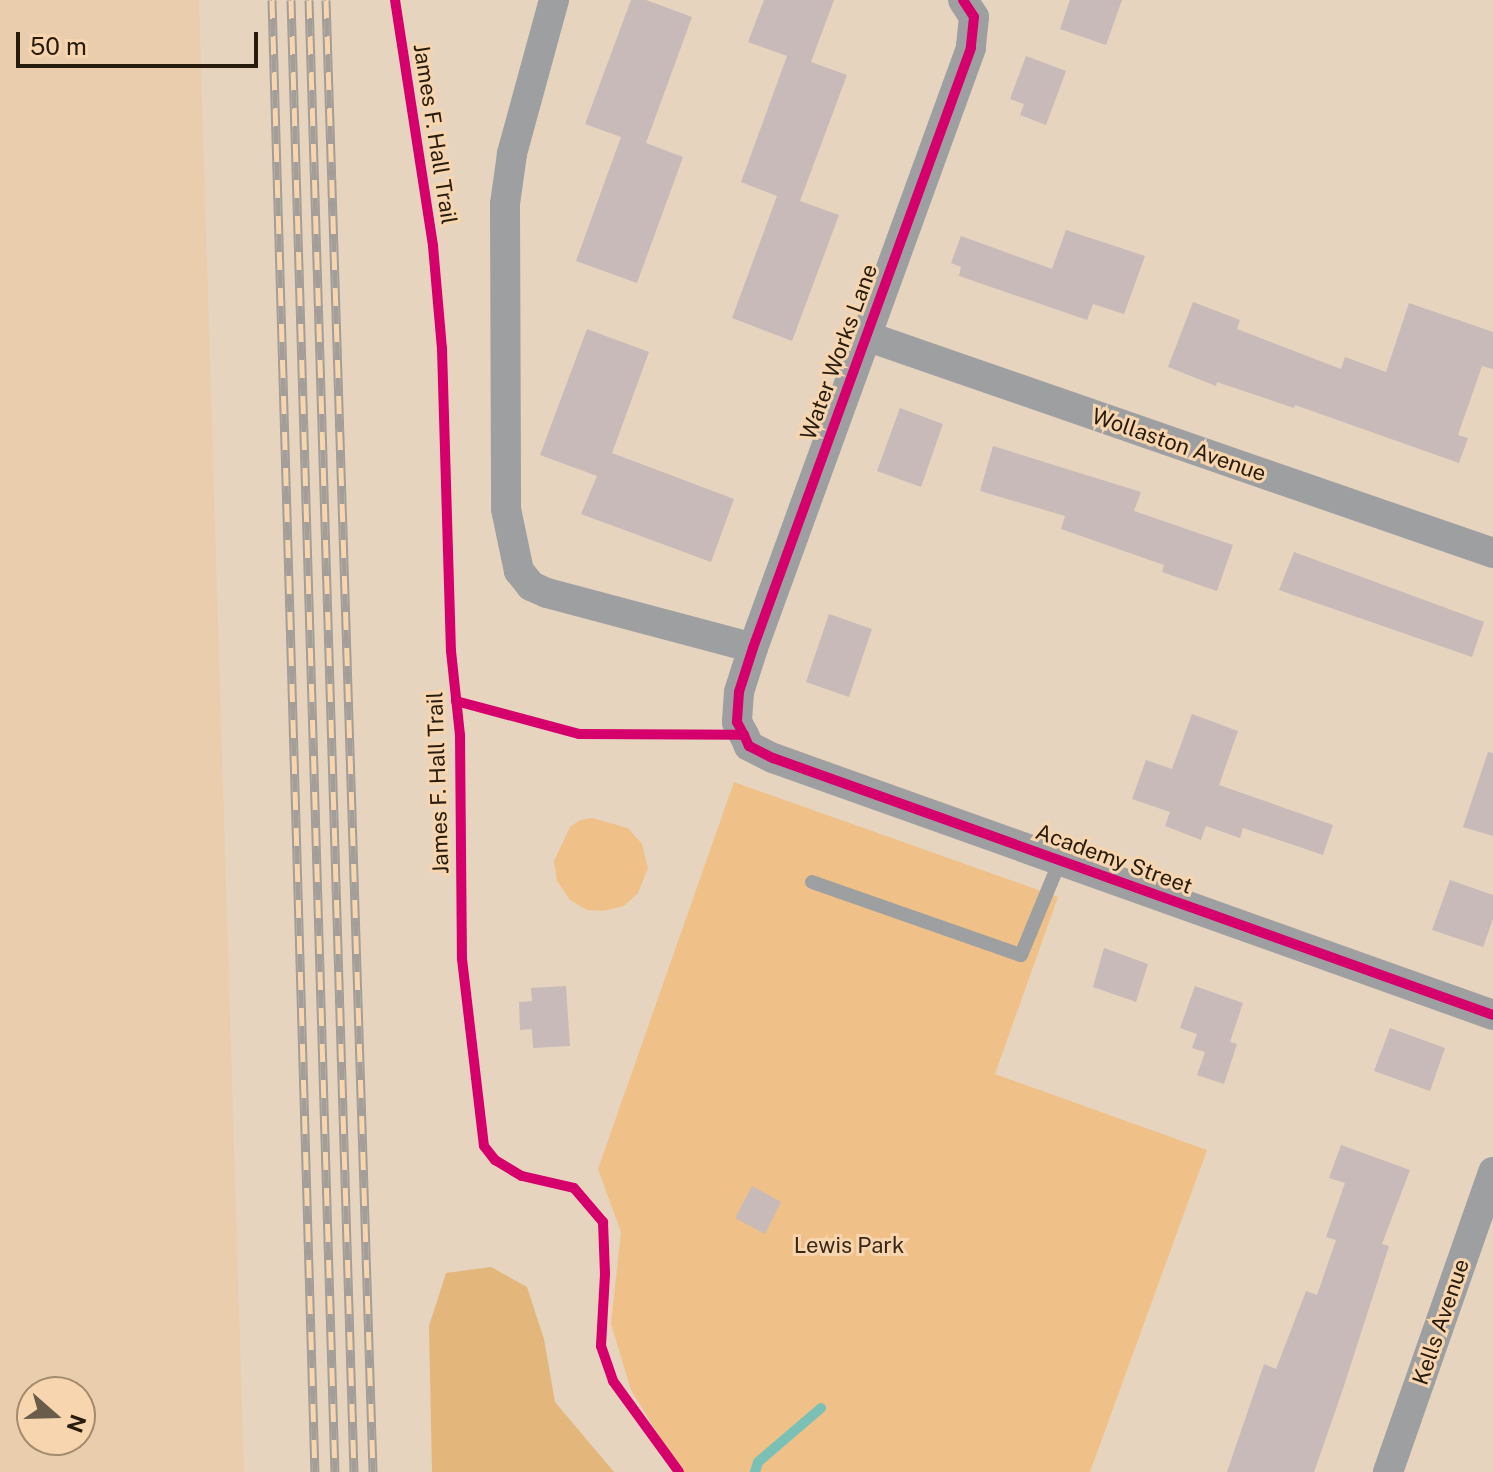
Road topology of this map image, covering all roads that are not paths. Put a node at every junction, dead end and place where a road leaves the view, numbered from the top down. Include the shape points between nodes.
1 (554, 0) edge
2 (968, 9) edge
3 (866, 336) junction
4 (1493, 553) edge
5 (753, 648) junction
6 (737, 722) joint
7 (1060, 861) junction
8 (812, 882) dead end
9 (1493, 1015) edge
10 (1493, 1172) edge
11 (1388, 1472) edge

1 - 5 street via 512,154 505,204 506,509 519,571 531,586
2 - 3 street, Water Works Lane via 971,48
3 - 4 street, Wollaston Avenue
3 - 5 street, Water Works Lane
5 - 6 street, Water Works Lane via 739,692
6 - 7 street, Academy Street via 749,746 773,758
7 - 8 lane via 1021,955
7 - 9 street, Academy Street
10 - 11 street, Kells Avenue

